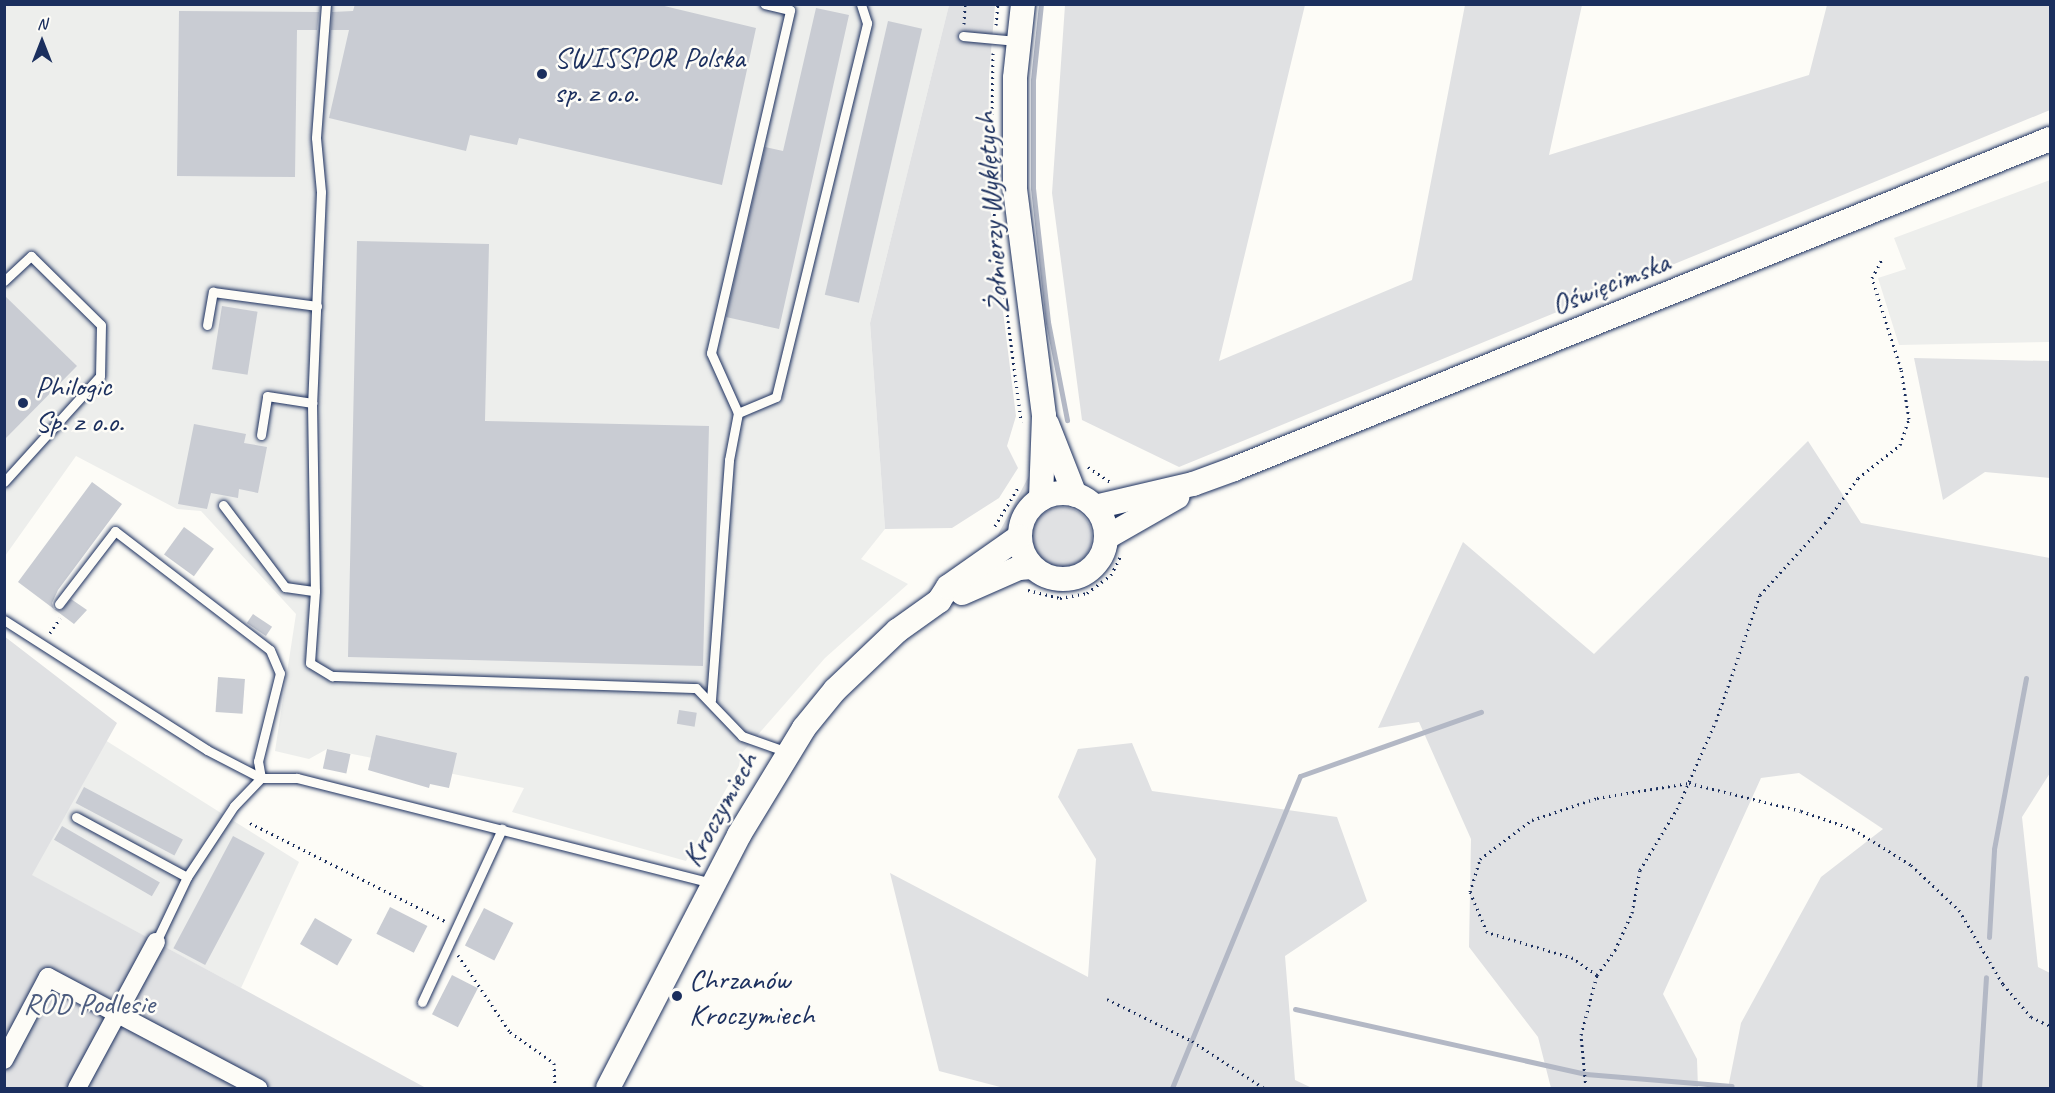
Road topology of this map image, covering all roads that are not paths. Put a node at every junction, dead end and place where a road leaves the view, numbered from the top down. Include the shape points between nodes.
1 (326, 4) edge
2 (765, 4) edge
3 (861, 4) edge
4 (1023, 4) edge
5 (793, 7) edge
6 (963, 36) road end
7 (1017, 41) junction
8 (2050, 139) edge
9 (4, 281) edge
10 (317, 306) junction
11 (207, 325) dead end
12 (312, 403) junction
13 (738, 412) junction
14 (1044, 416) junction
15 (261, 435) dead end
16 (4, 482) edge
17 (1192, 484) junction
18 (1074, 495) junction
19 (1041, 499) junction
20 (223, 505) dead end
21 (1095, 507) junction
22 (1019, 537) junction
23 (1114, 545) junction
24 (1026, 578) junction
25 (315, 591) junction
26 (939, 600) junction
27 (59, 604) road end
28 (4, 620) edge
29 (711, 700) junction
30 (787, 752) junction
31 (261, 778) junction
32 (76, 817) dead end
33 (502, 829) junction
34 (187, 877) junction
35 (714, 884) junction
36 (156, 942) joint
37 (422, 1002) dead end
38 (118, 1012) junction
39 (4, 1060) edge
40 (77, 1089) edge
41 (258, 1089) edge
42 (608, 1089) edge

1 - 10 lane via 316,138 321,192
2 - 5 lane
3 - 13 lane via 867,23 776,397
4 - 7 main road, Żołnierzy Wyklętych
5 - 13 lane via 711,353
6 - 7 lane
7 - 14 main road, Żołnierzy Wyklętych via 1015,189
8 - 17 main road, Oświęcimska
9 - 16 lane via 31,256 100,325 99,376
10 - 11 lane via 213,292
10 - 12 lane
12 - 15 lane via 267,396
12 - 25 lane
13 - 29 lane via 729,460
14 - 18 main road, Żołnierzy Wyklętych
14 - 19 main road, Żołnierzy Wyklętych
17 - 21 main road, Oświęcimska
17 - 23 main road, Oświęcimska
18 - 19 main road via 1063,493
18 - 21 main road
19 - 22 main road via 1025,514
20 - 25 lane via 285,587
21 - 23 main road
22 - 24 main road
22 - 26 main road, Kroczymiech via 948,587
23 - 24 main road via 1097,564 1072,579
24 - 26 main road, Kroczymiech via 1019,568
25 - 29 lane via 310,663 332,676 696,688
26 - 30 main road, Kroczymiech via 869,656 835,690
27 - 31 lane via 115,531 270,650 280,672 258,761
28 - 31 lane via 207,750
29 - 30 lane via 742,736
30 - 35 main road, Kroczymiech
31 - 33 lane via 297,778
31 - 34 lane via 234,806
32 - 34 lane
33 - 35 lane
33 - 37 lane
34 - 36 lane
35 - 42 main road, Kroczymiech
36 - 38 street
38 - 39 street via 48,977
38 - 40 street
38 - 41 street

